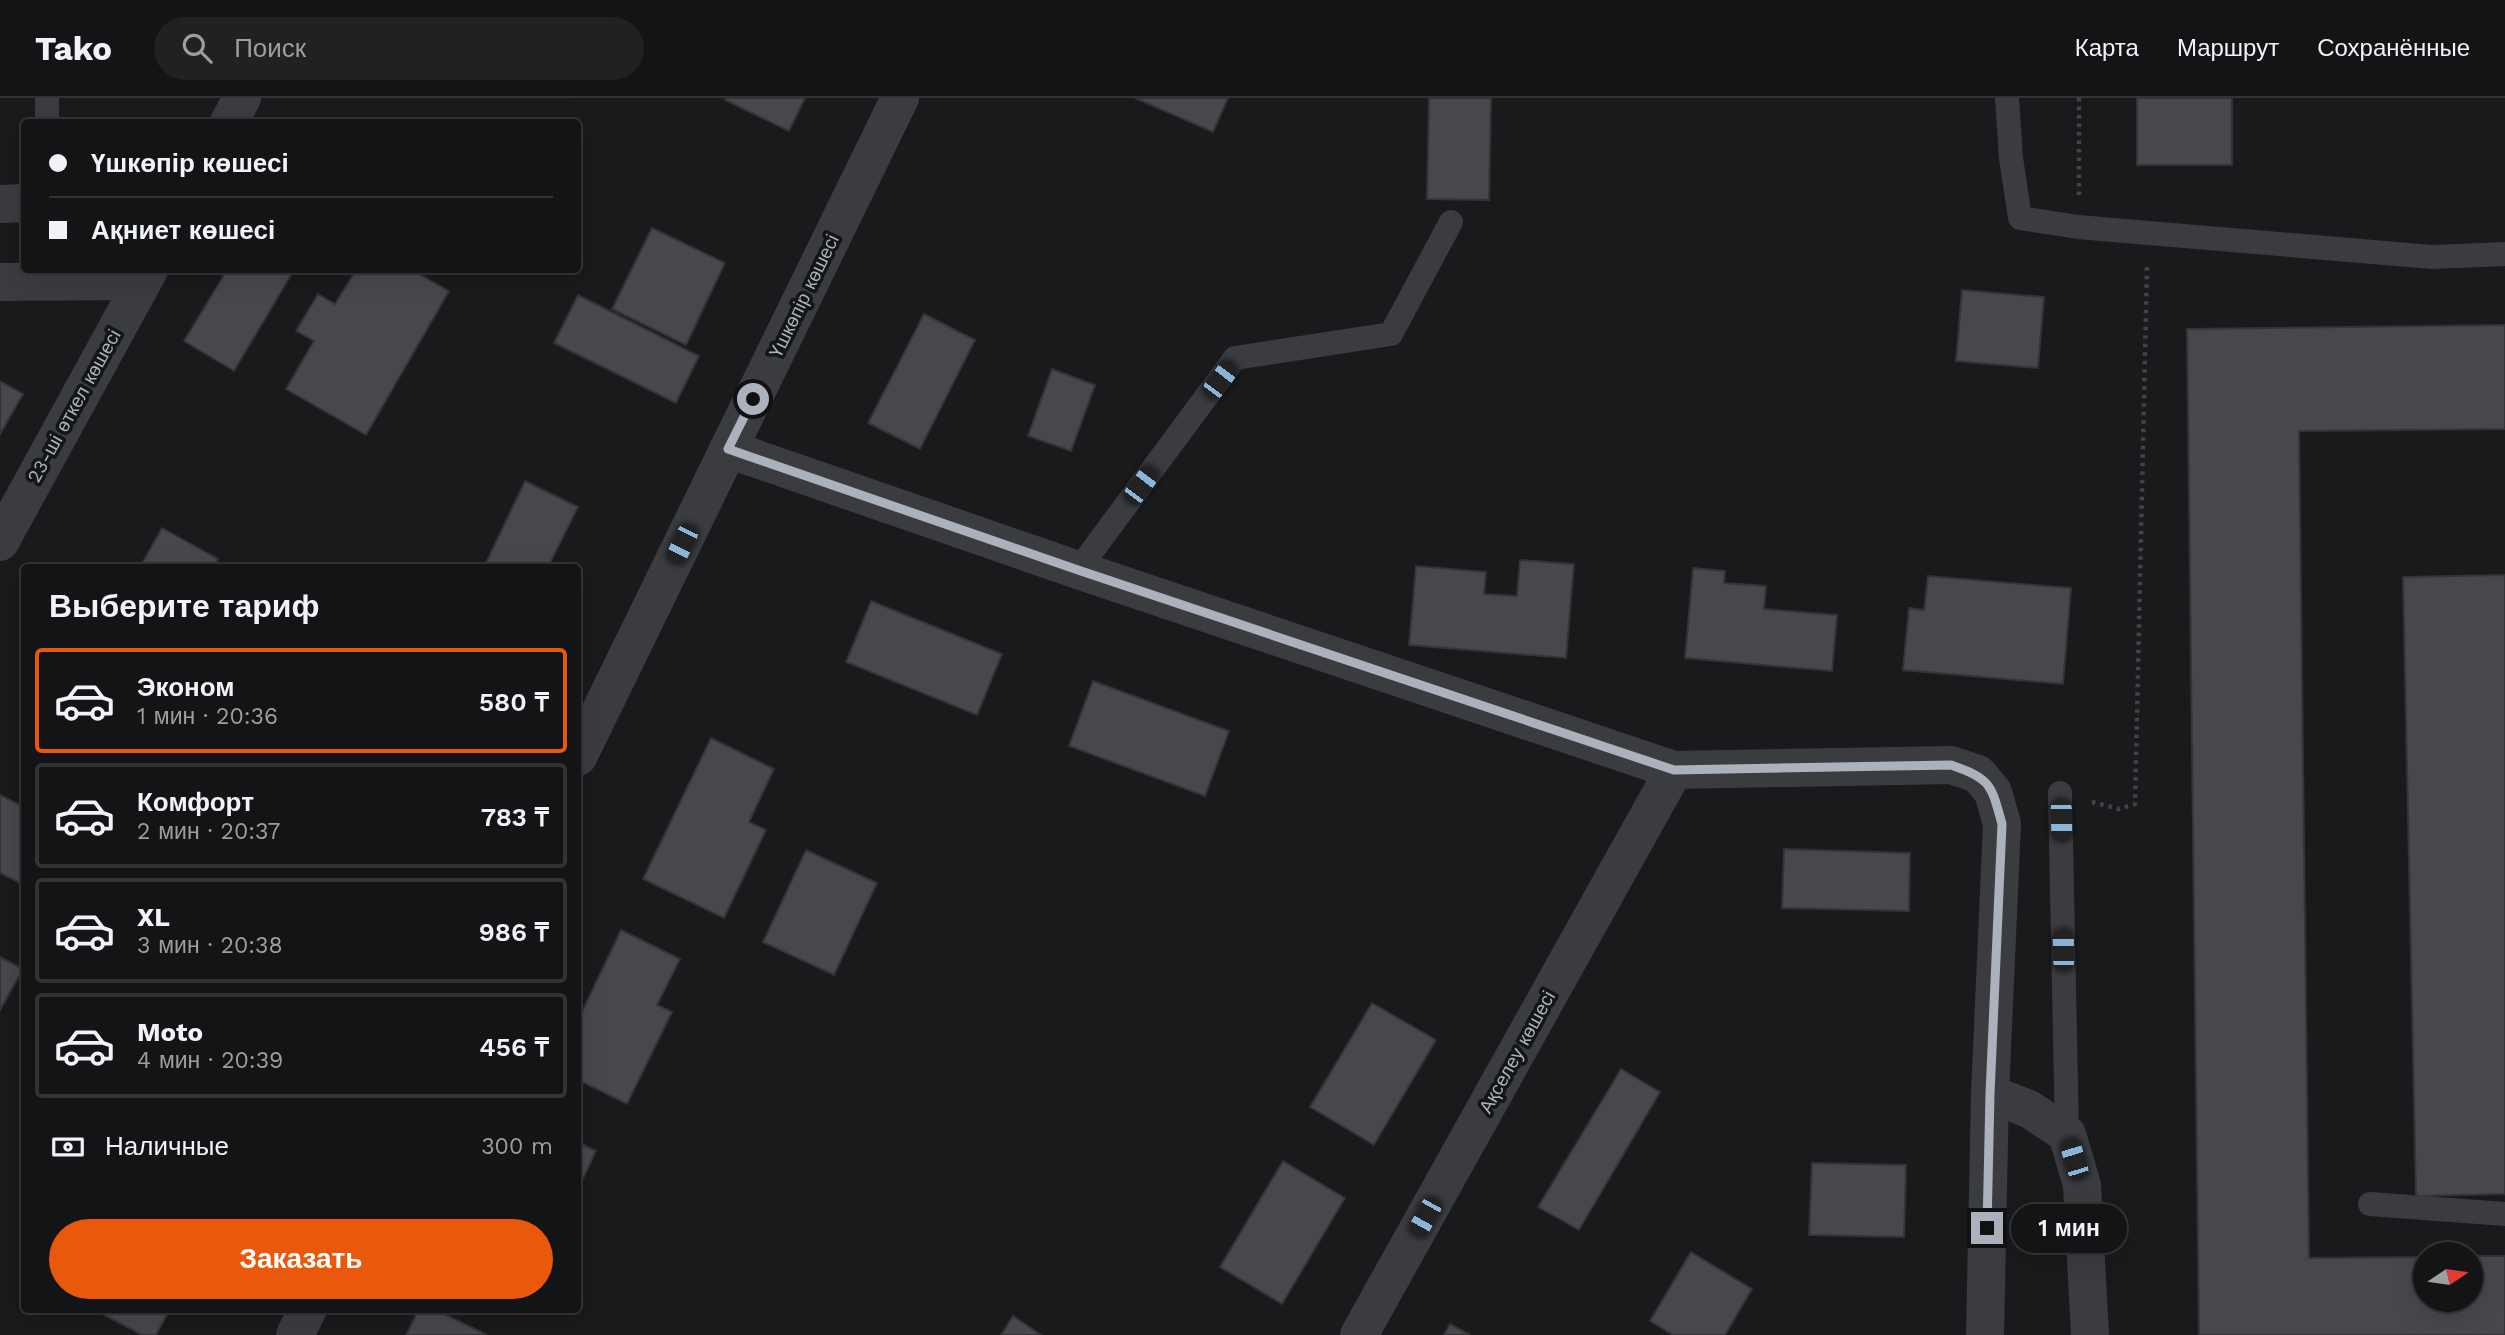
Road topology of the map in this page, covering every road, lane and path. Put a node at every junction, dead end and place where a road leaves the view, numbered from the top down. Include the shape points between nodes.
1 (47, 98) edge
2 (242, 98) edge
3 (900, 98) edge
4 (2007, 98) edge
5 (2079, 98) edge
6 (47, 119) edge
7 (231, 119) edge
8 (0, 204) edge
9 (21, 204) edge
10 (1451, 222) dead end
11 (2078, 228) junction
12 (2148, 233) junction
13 (2505, 254) edge
14 (145, 275) edge
15 (0, 282) edge
16 (728, 449) junction
17 (0, 542) edge
18 (1078, 570) junction
19 (581, 752) edge
20 (1674, 770) junction
21 (2060, 793) joint
22 (1990, 1094) junction
23 (2067, 1134) junction
24 (2370, 1204) dead end
25 (2505, 1214) edge
26 (305, 1313) edge
27 (295, 1335) edge
28 (1359, 1335) edge
29 (1985, 1335) edge
30 (2090, 1335) edge

1 - 6 lane
2 - 7 street
3 - 16 street, Үшкөпір көшесі
4 - 11 lane via 2020,218
5 - 11 path
8 - 9 street
10 - 18 lane via 1391,334 1235,358
11 - 12 lane
12 - 13 lane via 2432,257
12 - 21 path via 2135,804 2119,809
14 - 15 street
14 - 17 street, 23-ші өткел көшесі
16 - 18 street
16 - 19 street, Үшкөпір көшесі
18 - 20 street
20 - 22 street via 1951,765 1978,775 1993,792 2002,824
20 - 28 street, Ақселеу көшесі
21 - 23 lane
22 - 23 street via 2029,1109
22 - 29 street
23 - 30 street via 2082,1185
24 - 25 lane
26 - 27 street

